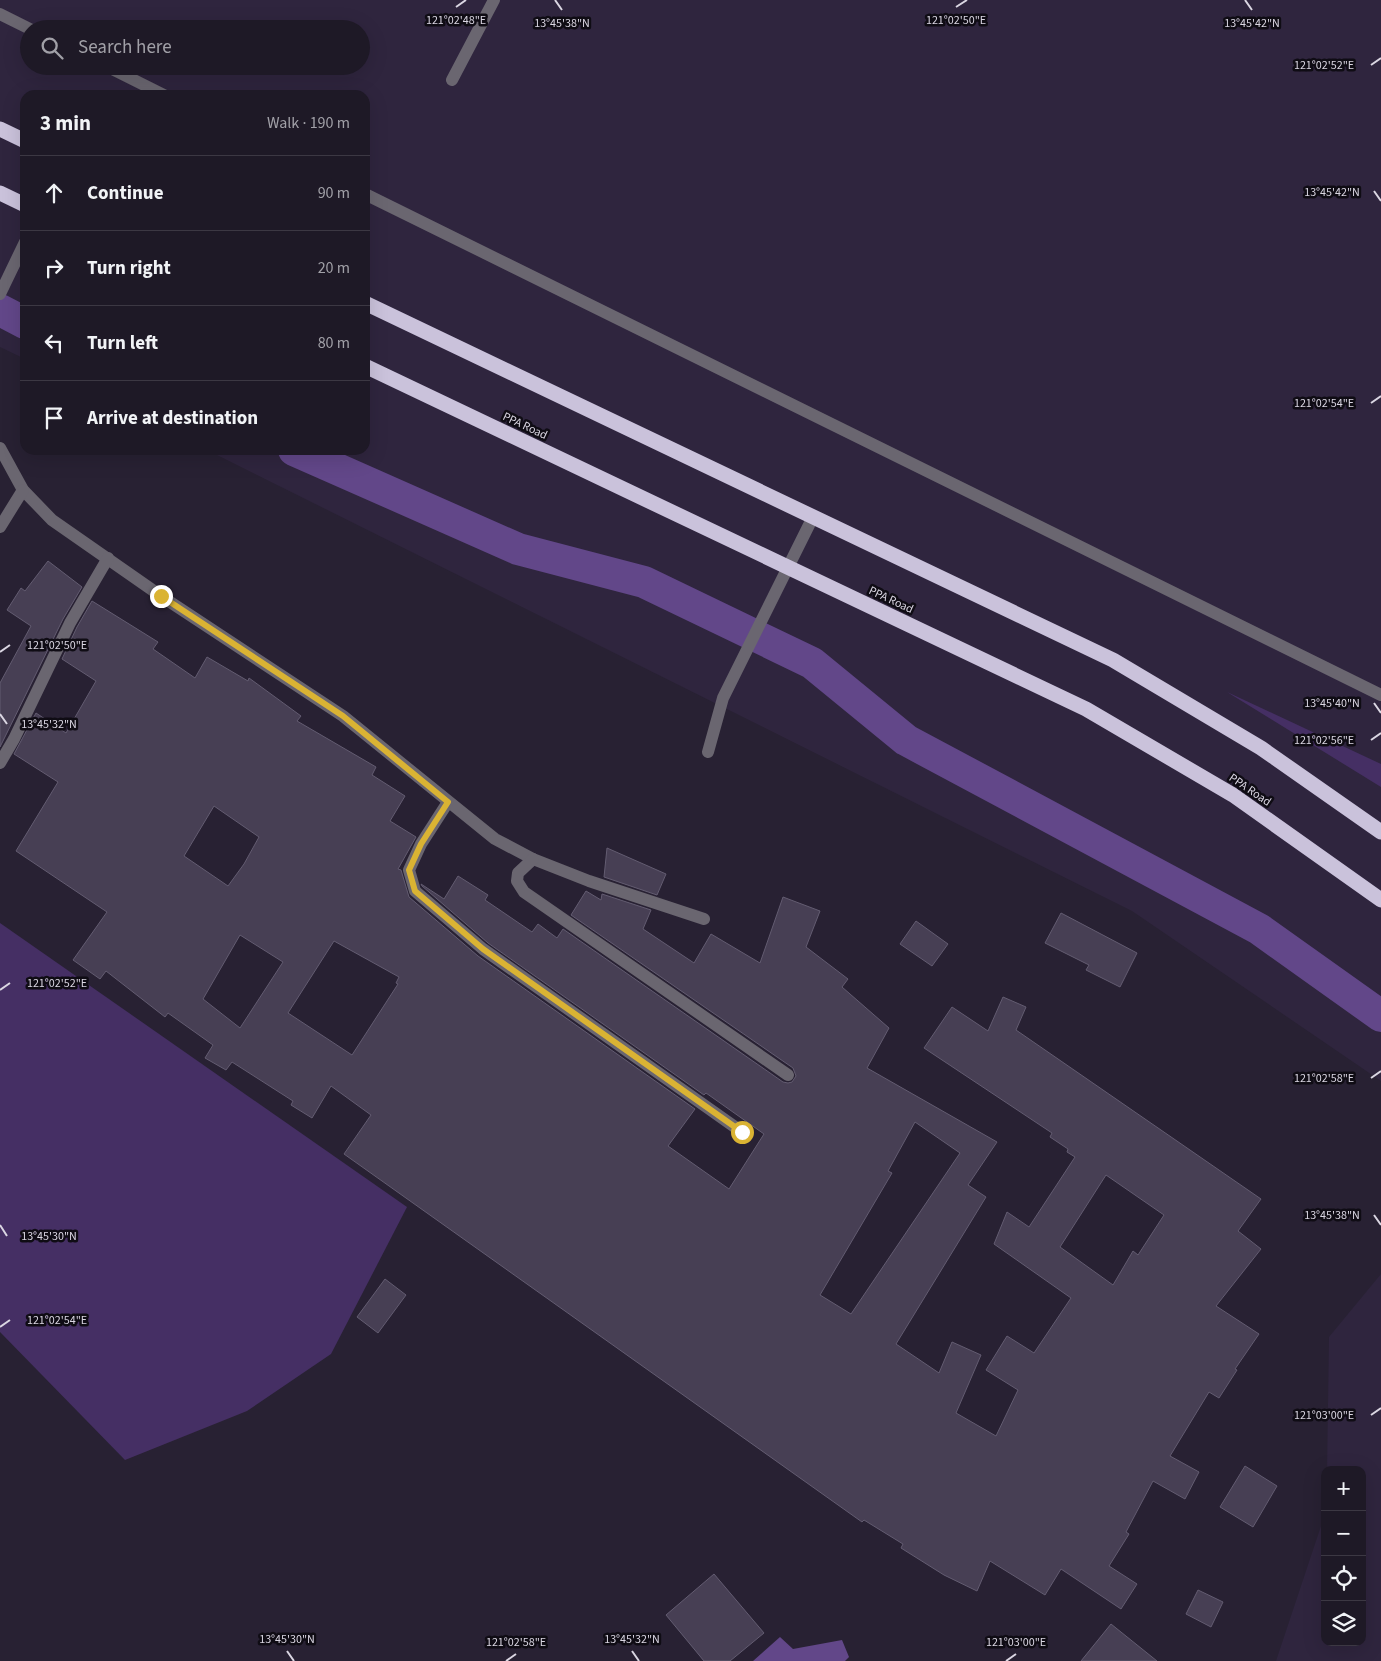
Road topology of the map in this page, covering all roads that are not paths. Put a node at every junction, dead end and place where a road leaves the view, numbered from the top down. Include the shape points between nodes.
1 (494, 0) edge
2 (0, 14) edge
3 (20, 24) edge
4 (124, 75) edge
5 (452, 80) dead end
6 (154, 90) edge
7 (0, 129) edge
8 (20, 139) edge
9 (0, 193) edge
10 (370, 196) edge
11 (20, 203) edge
12 (20, 252) edge
13 (0, 294) edge
14 (370, 305) edge
15 (370, 368) edge
16 (0, 448) edge
17 (24, 490) junction
18 (813, 517) junction
19 (0, 527) edge
20 (108, 558) junction
21 (789, 568) junction
22 (1381, 695) edge
23 (708, 752) dead end
24 (0, 763) edge
25 (448, 802) junction
26 (1381, 832) edge
27 (533, 859) junction
28 (1381, 900) edge
29 (704, 920) dead end
30 (788, 1075) dead end
31 (742, 1132) dead end

1 - 5 street
2 - 3 street
4 - 6 street
7 - 8 highway
9 - 11 highway
10 - 22 street
12 - 13 street
14 - 18 highway
15 - 21 highway, PPA Road
16 - 17 street
17 - 19 street
17 - 20 street via 52,520
18 - 21 street
18 - 26 highway via 1113,660 1261,748
20 - 24 street via 70,623
20 - 25 street via 343,716
21 - 23 street via 723,698
21 - 28 highway, PPA Road via 1086,709 1233,795
25 - 27 street via 495,838
25 - 31 street via 421,844 409,870 415,891 483,949
27 - 29 street
27 - 30 street via 518,873 516,881 524,892

